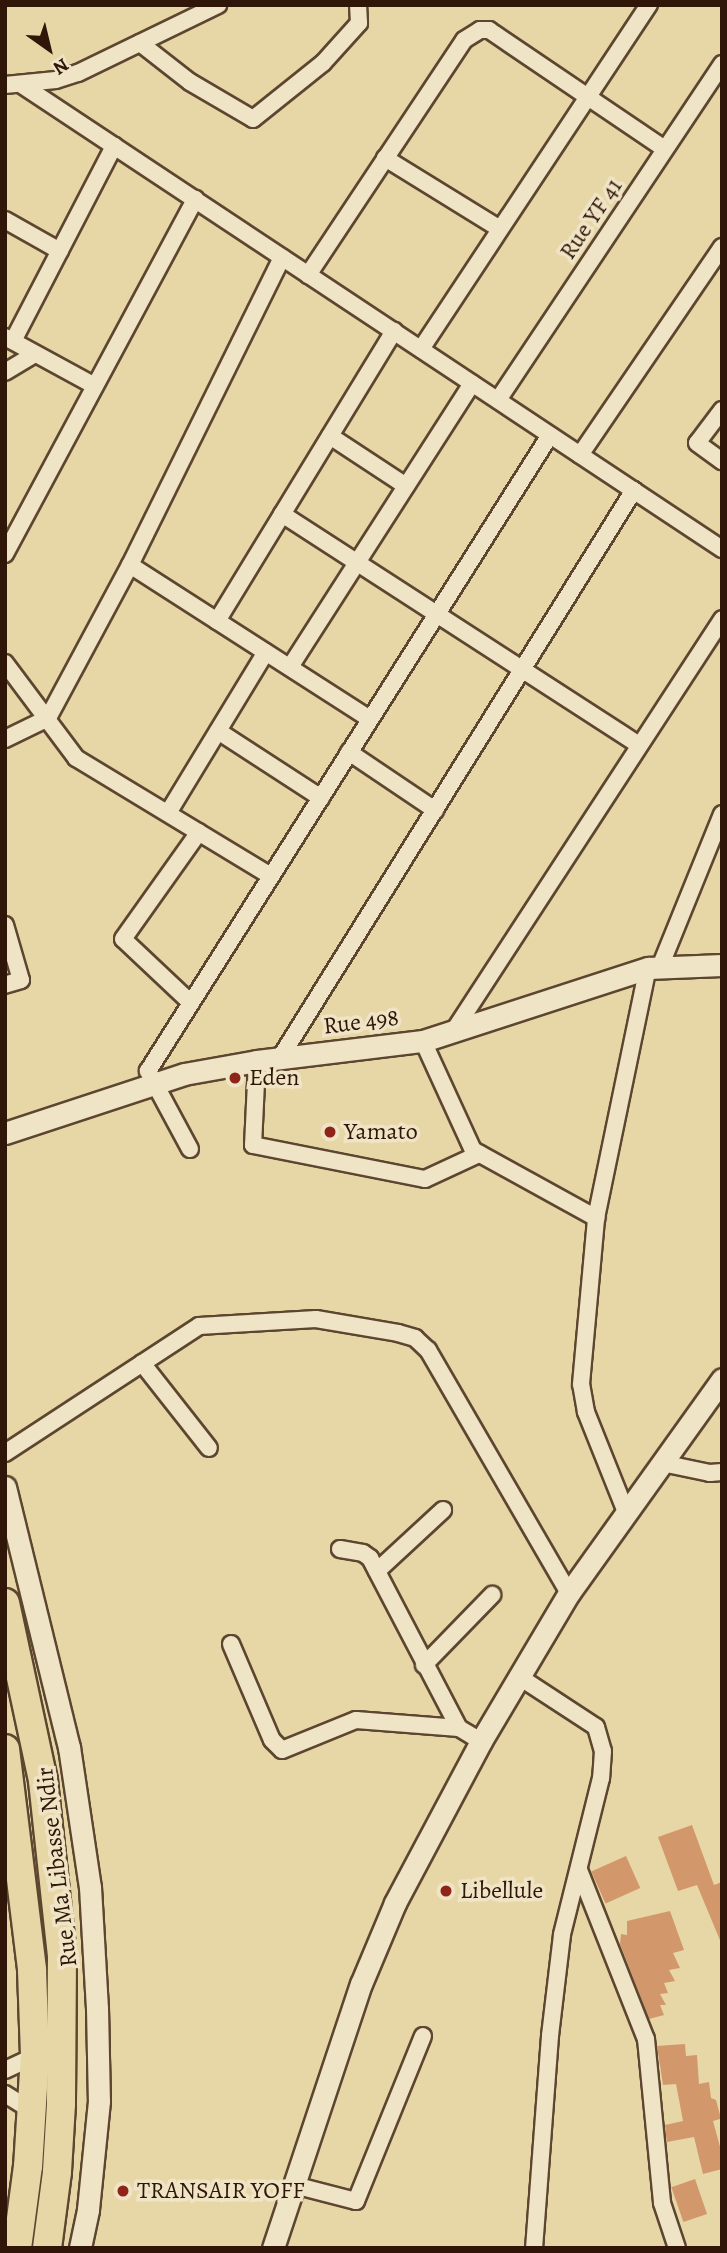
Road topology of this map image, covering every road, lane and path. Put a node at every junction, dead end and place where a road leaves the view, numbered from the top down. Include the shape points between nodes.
1 (218, 5) edge
2 (358, 5) edge
3 (649, 5) edge
4 (140, 43) junction
5 (722, 64) edge
6 (5, 85) edge
7 (22, 85) junction
8 (587, 97) junction
9 (114, 146) junction
10 (665, 149) junction
11 (385, 158) junction
12 (195, 199) junction
13 (5, 220) edge
14 (500, 229) junction
15 (722, 247) edge
16 (60, 251) junction
17 (282, 257) junction
18 (309, 275) junction
19 (394, 331) junction
20 (9, 339) edge
21 (421, 349) junction
22 (35, 354) junction
23 (5, 372) edge
24 (472, 383) junction
25 (95, 386) junction
26 (498, 400) junction
27 (722, 410) edge
28 (550, 435) junction
29 (330, 436) junction
30 (580, 455) junction
31 (722, 461) edge
32 (406, 486) junction
33 (634, 490) junction
34 (282, 514) junction
35 (722, 549) edge
36 (5, 554) edge
37 (357, 562) junction
38 (130, 565) junction
39 (436, 614) junction
40 (722, 619) edge
41 (217, 621) junction
42 (266, 652) junction
43 (5, 663) edge
44 (290, 667) junction
45 (522, 670) junction
46 (48, 718) junction
47 (370, 719) junction
48 (218, 731) junction
49 (5, 739) edge
50 (639, 745) junction
51 (349, 752) junction
52 (321, 798) junction
53 (435, 810) junction
54 (169, 813) junction
55 (722, 814) edge
56 (199, 832) junction
57 (271, 876) junction
58 (5, 925) edge
59 (722, 965) edge
60 (654, 967) junction
61 (5, 985) edge
62 (191, 1003) junction
63 (453, 1032) junction
64 (423, 1041) junction
65 (280, 1058) junction
66 (257, 1061) junction
67 (155, 1083) junction
68 (5, 1133) edge
69 (190, 1149) dead end
70 (479, 1154) junction
71 (596, 1218) junction
72 (142, 1363) junction
73 (722, 1379) edge
74 (209, 1448) dead end
75 (5, 1453) edge
76 (662, 1463) junction
77 (722, 1472) edge
78 (5, 1487) edge
79 (443, 1510) dead end
80 (626, 1512) junction
81 (340, 1549) dead end
82 (377, 1571) junction
83 (569, 1593) junction
84 (492, 1595) dead end
85 (5, 1603) edge
86 (231, 1644) dead end
87 (424, 1665) junction
88 (518, 1676) junction
89 (458, 1728) junction
90 (481, 1741) junction
91 (6, 1757) edge
92 (579, 1870) junction
93 (423, 2036) dead end
94 (34, 2056) junction
95 (5, 2070) edge
96 (5, 2094) edge
97 (32, 2111) junction
98 (294, 2185) junction
99 (14, 2217) edge
100 (17, 2248) edge
101 (47, 2248) edge
102 (80, 2248) edge
103 (273, 2248) edge
104 (534, 2248) edge
105 (677, 2248) edge

1 - 4 street
2 - 4 street via 359,23 323,64 253,119 190,82
3 - 8 street
4 - 7 street via 78,73
5 - 10 street, Rue YF 41
6 - 7 street
7 - 9 street
8 - 10 street
8 - 11 street via 489,30 480,30 464,40
8 - 14 street
9 - 12 street
9 - 16 street
10 - 26 street, Rue YF 41
11 - 14 street
11 - 18 street
12 - 17 street
12 - 25 street
13 - 16 street
14 - 21 street
15 - 30 street
16 - 20 street
17 - 18 street
17 - 38 street
18 - 19 street
19 - 21 street
19 - 29 street
20 - 22 street
21 - 24 street
22 - 23 street
22 - 25 street
24 - 26 street
24 - 32 street
25 - 36 street
26 - 28 street
27 - 31 street via 697,443
28 - 30 street
28 - 39 street
29 - 32 street
29 - 34 street
30 - 33 street
32 - 37 street
33 - 35 street
33 - 45 street
34 - 37 street
34 - 41 street
37 - 39 street
37 - 44 street
38 - 41 street
38 - 46 street
39 - 45 street
39 - 47 street
40 - 50 street
41 - 42 street
42 - 44 street
42 - 48 street
43 - 46 street
44 - 47 street
45 - 50 street
45 - 53 street
46 - 49 street
46 - 54 street via 76,758
47 - 51 street
48 - 52 street
48 - 54 street
50 - 63 street
51 - 52 street
51 - 53 street
52 - 57 street
53 - 65 street
54 - 56 street
55 - 60 street
56 - 57 street
56 - 62 street via 123,939
57 - 62 street
58 - 61 street via 21,980
59 - 60 street, Rue 498
60 - 63 street, Rue 498
60 - 71 street
62 - 67 street via 148,1071
63 - 64 street, Rue 498
64 - 65 street, Rue 498
64 - 70 street via 473,1150
65 - 66 street, Rue 498
66 - 67 street, Rue 498
66 - 70 street via 253,1145 425,1179
67 - 68 street, Rue 498
67 - 69 street
70 - 71 street
71 - 80 street via 581,1384 586,1412
72 - 74 street
72 - 75 street
72 - 83 street via 208,1324 316,1318 415,1338 428,1349
73 - 76 street
76 - 77 street
76 - 80 street
78 - 102 street, Rue Ma Libasse Ndir via 69,1747 90,1887 99,2101
79 - 82 street
80 - 83 street
81 - 82 street via 363,1553
82 - 87 street
83 - 88 street
84 - 87 street
85 - 101 highway via 43,1781 62,1957 61,2105
86 - 89 street via 272,1740 282,1750 356,1720
87 - 89 street
88 - 90 street
88 - 92 street via 596,1727 603,1751 601,1778
89 - 90 street
90 - 98 street via 390,1915 361,1984
91 - 94 highway via 32,1970
92 - 104 street via 560,1948
92 - 105 street via 646,2039 662,2203
93 - 98 street via 356,2201
94 - 95 street
94 - 97 highway
96 - 97 street
97 - 99 highway
98 - 103 street
99 - 100 highway

